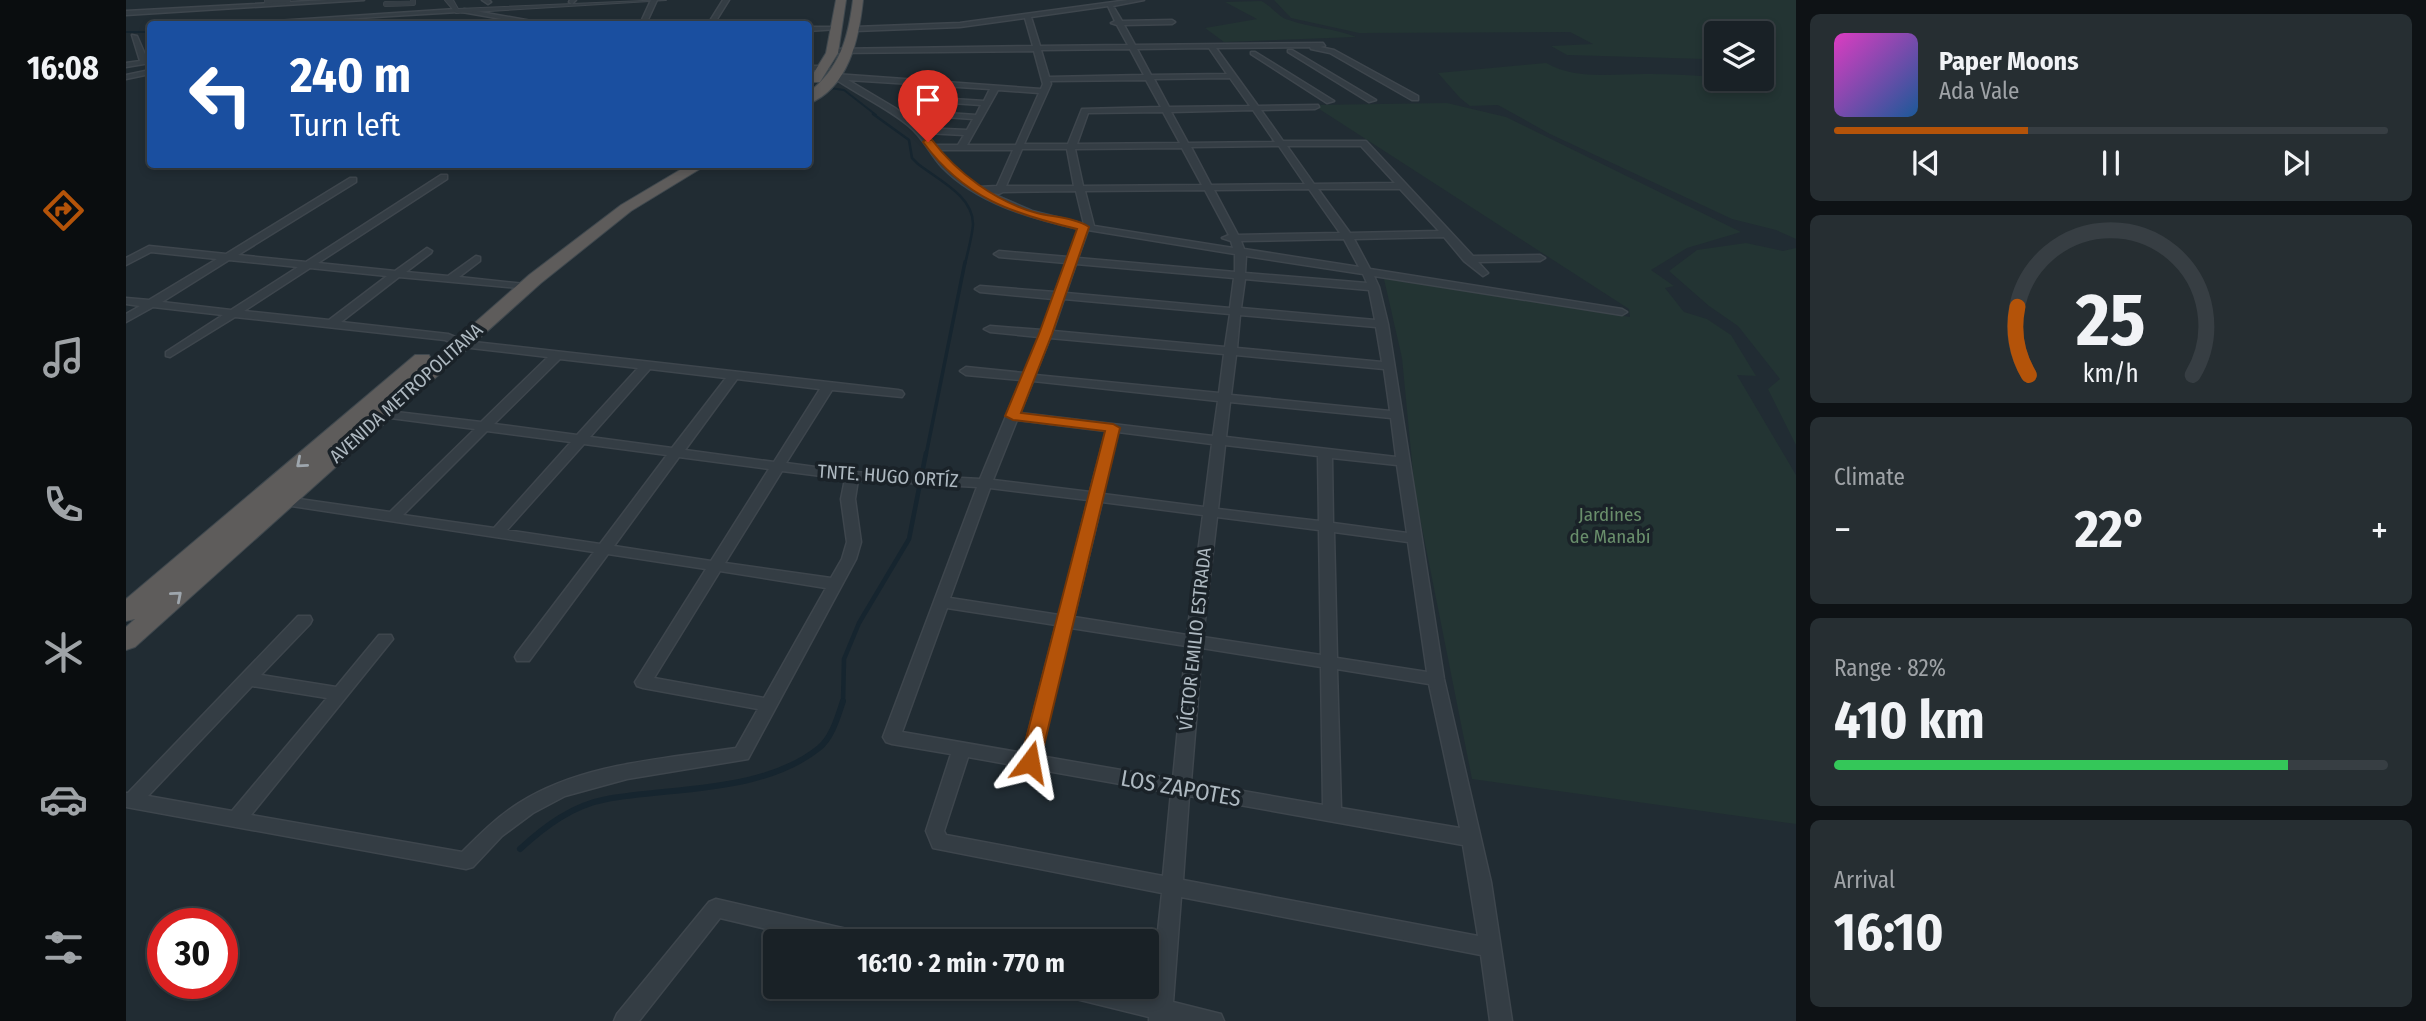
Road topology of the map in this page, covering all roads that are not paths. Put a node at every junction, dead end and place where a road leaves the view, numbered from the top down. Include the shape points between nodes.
1 (360, 0) edge
2 (449, 0) edge
3 (607, 0) edge
4 (654, 0) edge
5 (662, 0) edge
6 (726, 0) edge
7 (841, 0) edge
8 (858, 0) edge
9 (1141, 0) edge
10 (328, 1) edge
11 (413, 1) edge
12 (573, 1) edge
13 (632, 1) edge
14 (291, 2) edge
15 (387, 2) edge
16 (399, 2) edge
17 (267, 3) edge
18 (1106, 6) junction
19 (459, 10) edge
20 (230, 11) edge
21 (126, 13) edge
22 (420, 13) junction
23 (393, 15) junction
24 (380, 16) junction
25 (1028, 17) junction
26 (314, 20) junction
27 (354, 20) edge
28 (266, 21) edge
29 (270, 21) edge
30 (281, 21) edge
31 (297, 21) edge
32 (396, 21) edge
33 (425, 21) edge
34 (520, 21) edge
35 (644, 21) edge
36 (713, 21) edge
37 (1172, 22) dead end
38 (1116, 23) junction
39 (944, 26) junction
40 (812, 29) edge
41 (835, 29) junction
42 (855, 29) junction
43 (134, 36) edge
44 (1298, 46) junction
45 (1212, 47) junction
46 (1130, 48) junction
47 (1038, 49) junction
48 (948, 51) junction
49 (1290, 51) dead end
50 (147, 52) edge
51 (832, 52) junction
52 (850, 52) junction
53 (140, 53) junction
54 (1253, 53) dead end
55 (147, 62) edge
56 (126, 65) edge
57 (812, 69) edge
58 (824, 69) junction
59 (1366, 70) junction
60 (1354, 71) dead end
61 (147, 72) edge
62 (1342, 73) dead end
63 (1329, 74) junction
64 (1317, 75) dead end
65 (126, 76) edge
66 (1232, 76) junction
67 (1305, 76) dead end
68 (1292, 77) junction
69 (1145, 78) junction
70 (1047, 79) junction
71 (823, 83) edge
72 (995, 88) junction
73 (1044, 90) junction
74 (1415, 98) dead end
75 (937, 100) dead end
76 (1372, 100) dead end
77 (1330, 101) dead end
78 (986, 103) junction
79 (1315, 107) dead end
80 (1254, 108) junction
81 (1161, 109) junction
82 (932, 114) dead end
83 (978, 117) junction
84 (920, 130) junction
85 (969, 133) junction
86 (1279, 145) junction
87 (1180, 146) junction
88 (1072, 147) junction
89 (931, 148) junction
90 (961, 148) junction
91 (1017, 148) junction
92 (685, 168) edge
93 (444, 177) dead end
94 (354, 180) dead end
95 (1402, 186) junction
96 (1311, 187) junction
97 (1203, 188) junction
98 (976, 189) junction
99 (1080, 190) junction
100 (999, 191) junction
101 (1087, 227) junction
102 (1446, 234) junction
103 (1347, 236) junction
104 (427, 251) dead end
105 (1237, 251) junction
106 (999, 254) dead end
107 (226, 257) junction
108 (1540, 258) dead end
109 (475, 259) dead end
110 (1468, 259) junction
111 (1073, 261) junction
112 (126, 262) edge
113 (305, 265) junction
114 (1368, 270) junction
115 (1483, 273) dead end
116 (396, 275) junction
117 (449, 280) junction
118 (516, 286) junction
119 (1374, 287) junction
120 (980, 289) dead end
121 (1060, 296) junction
122 (126, 301) edge
123 (150, 304) junction
124 (1235, 311) junction
125 (1622, 312) dead end
126 (232, 313) junction
127 (126, 319) edge
128 (331, 324) junction
129 (1382, 324) junction
130 (990, 329) dead end
131 (1046, 334) junction
132 (455, 341) junction
133 (1229, 352) junction
134 (170, 354) dead end
135 (557, 355) junction
136 (646, 366) junction
137 (1389, 366) junction
138 (965, 371) dead end
139 (733, 376) junction
140 (1028, 377) junction
141 (828, 386) junction
142 (898, 394) dead end
143 (1223, 398) junction
144 (363, 410) junction
145 (384, 413) junction
146 (1395, 415) junction
147 (1013, 416) junction
148 (484, 427) junction
149 (1113, 428) junction
150 (579, 440) junction
151 (1217, 441) junction
152 (678, 453) junction
153 (1325, 454) junction
154 (1402, 462) junction
155 (779, 467) junction
156 (852, 476) junction
157 (981, 483) junction
158 (1095, 497) junction
159 (285, 501) junction
160 (1208, 513) junction
161 (393, 517) junction
162 (1326, 527) junction
163 (497, 533) junction
164 (1414, 538) junction
165 (605, 550) junction
166 (717, 567) junction
167 (835, 584) junction
168 (941, 602) junction
169 (126, 613) edge
170 (304, 620) dead end
171 (1063, 621) junction
172 (385, 639) dead end
173 (126, 641) edge
174 (1194, 642) junction
175 (523, 657) dead end
176 (1329, 662) junction
177 (248, 679) junction
178 (1436, 679) junction
179 (340, 694) junction
180 (769, 705) junction
181 (962, 749) junction
182 (1030, 762) junction
183 (1180, 788) junction
184 (129, 801) edge
185 (1332, 814) junction
186 (236, 820) junction
187 (1470, 838) junction
188 (1172, 888) junction
189 (807, 929) edge
190 (1492, 948) junction
191 (1105, 999) edge
192 (1160, 1015) edge
193 (625, 1021) edge
194 (1213, 1021) edge
195 (1501, 1021) edge

1 - 10 street
1 - 27 street
2 - 19 street
3 - 12 street
4 - 5 street
4 - 13 street
4 - 35 street
6 - 36 street
7 - 41 highway
8 - 42 highway
9 - 18 street
10 - 14 street
10 - 20 street
10 - 26 street
11 - 16 street
11 - 22 street
12 - 19 street
13 - 19 street
14 - 17 street
14 - 30 street
15 - 16 street
15 - 24 street
17 - 20 street
17 - 29 street
18 - 25 street
18 - 38 street
19 - 22 street
19 - 34 street
20 - 21 street
20 - 28 street
22 - 23 street
22 - 33 street
23 - 24 street
23 - 32 street
24 - 27 street
25 - 39 street
25 - 47 street
26 - 27 street
26 - 31 street
37 - 38 street
38 - 46 street
39 - 42 street
39 - 48 street
40 - 41 street
41 - 51 highway
42 - 52 highway
43 - 53 street
44 - 45 street
44 - 45 street via 1322,45
44 - 59 street via 1332,51
45 - 46 street
45 - 66 street
46 - 47 street
46 - 69 street
47 - 48 street
47 - 70 street
48 - 52 street
49 - 63 street
50 - 53 street
51 - 52 street
51 - 58 highway
52 - 71 highway
53 - 55 street
54 - 68 street
55 - 56 street
57 - 58 street
58 - 71 highway
59 - 60 street
59 - 74 street
61 - 65 street
62 - 63 street
63 - 64 street
63 - 76 street
66 - 69 street
66 - 80 street
67 - 68 street
68 - 77 street
69 - 70 street
69 - 81 street
70 - 73 street
71 - 72 street
71 - 84 street via 850,84
72 - 73 street
72 - 78 street
73 - 91 street
75 - 78 street
78 - 83 street
79 - 80 street
80 - 81 street
80 - 86 street
81 - 87 street
81 - 88 street via 1085,111
82 - 83 street
83 - 85 street
84 - 85 street
84 - 89 street
85 - 90 street
86 - 87 street
86 - 95 street via 1363,144
86 - 96 street
87 - 88 street
87 - 97 street
88 - 91 street
88 - 99 street
89 - 90 street
89 - 98 street
90 - 91 street
91 - 100 street
92 - 118 highway, AVENIDA METROPOLITANA
93 - 113 street
94 - 107 street
95 - 96 street
95 - 102 street
96 - 97 street
96 - 103 street
97 - 99 street
97 - 105 street
98 - 100 street
98 - 101 street via 1020,211
99 - 100 street
99 - 101 street
101 - 105 street
101 - 111 street
102 - 103 street
102 - 110 street
103 - 105 street
103 - 114 street
104 - 116 street
105 - 111 street
105 - 114 street
105 - 119 street
105 - 124 street, VÍCTOR EMILIO ESTRADA
106 - 111 street
107 - 112 street via 149,249
107 - 113 street
107 - 123 street
108 - 110 street
109 - 117 street
110 - 115 street
111 - 121 street
113 - 116 street
113 - 126 street
114 - 119 street
114 - 125 street
116 - 117 street
116 - 128 street
117 - 118 street
118 - 132 highway, AVENIDA METROPOLITANA
119 - 129 street
120 - 121 street
121 - 124 street
121 - 131 street
122 - 123 street
123 - 126 street
123 - 127 street
124 - 129 street
124 - 133 street, VÍCTOR EMILIO ESTRADA
126 - 128 street
126 - 134 street
128 - 132 street
129 - 137 street
130 - 131 street
131 - 133 street
131 - 140 street
132 - 135 street
132 - 144 highway
132 - 145 highway, AVENIDA METROPOLITANA
133 - 137 street
133 - 143 street, VÍCTOR EMILIO ESTRADA
135 - 136 street
135 - 148 street
136 - 139 street
136 - 150 street
137 - 146 street
138 - 140 street
139 - 141 street
139 - 152 street
140 - 143 street
140 - 147 street
141 - 142 street
141 - 155 street
143 - 146 street
143 - 151 street, VÍCTOR EMILIO ESTRADA
144 - 145 street, TNTE. HUGO ORTÍZ
144 -> 169 highway
145 - 148 street, TNTE. HUGO ORTÍZ
145 - 159 highway, AVENIDA METROPOLITANA
146 - 154 street
147 - 149 street
147 - 157 street
148 - 150 street, TNTE. HUGO ORTÍZ
148 - 161 street
149 - 151 street
149 - 158 street
150 - 152 street, TNTE. HUGO ORTÍZ
150 - 163 street
151 - 153 street
151 - 160 street, VÍCTOR EMILIO ESTRADA
152 - 155 street, TNTE. HUGO ORTÍZ
152 - 165 street
153 - 154 street
153 - 162 street
154 - 164 street
155 - 156 street, TNTE. HUGO ORTÍZ
155 - 166 street
156 - 157 street, TNTE. HUGO ORTÍZ
156 - 167 street via 848,499 854,542
157 - 158 street, TNTE. HUGO ORTÍZ
157 - 168 street
158 - 160 street, TNTE. HUGO ORTÍZ
158 - 171 street
159 - 161 street
173 -> 159 highway, AVENIDA METROPOLITANA
160 - 162 street, TNTE. HUGO ORTÍZ
160 - 174 street, VÍCTOR EMILIO ESTRADA
161 - 163 street
162 - 164 street, TNTE. HUGO ORTÍZ
162 - 176 street
163 - 165 street
164 - 178 street
165 - 166 street
165 - 175 street
166 - 167 street
166 - 180 street via 643,682
167 - 180 street
168 - 171 street
168 - 181 street, LOS ZAPOTES via 892,737
170 - 177 street
171 - 174 street
171 - 182 street
172 - 179 street
174 - 176 street
174 - 183 street, VÍCTOR EMILIO ESTRADA
176 - 178 street
176 - 185 street
177 - 179 street
177 - 184 street
178 - 187 street
179 - 186 street
180 - 186 street via 742,754 576,783 540,797 510,817 466,861
181 - 182 street, LOS ZAPOTES
181 - 188 street via 935,831 940,842
182 - 183 street, LOS ZAPOTES
183 - 185 street, LOS ZAPOTES
183 - 188 street, VÍCTOR EMILIO ESTRADA
184 - 186 street
185 - 187 street, LOS ZAPOTES
187 - 190 street
188 - 190 street
188 - 192 street, VÍCTOR EMILIO ESTRADA
189 - 193 street via 716,908
190 - 195 street
191 - 192 street
192 - 194 street

